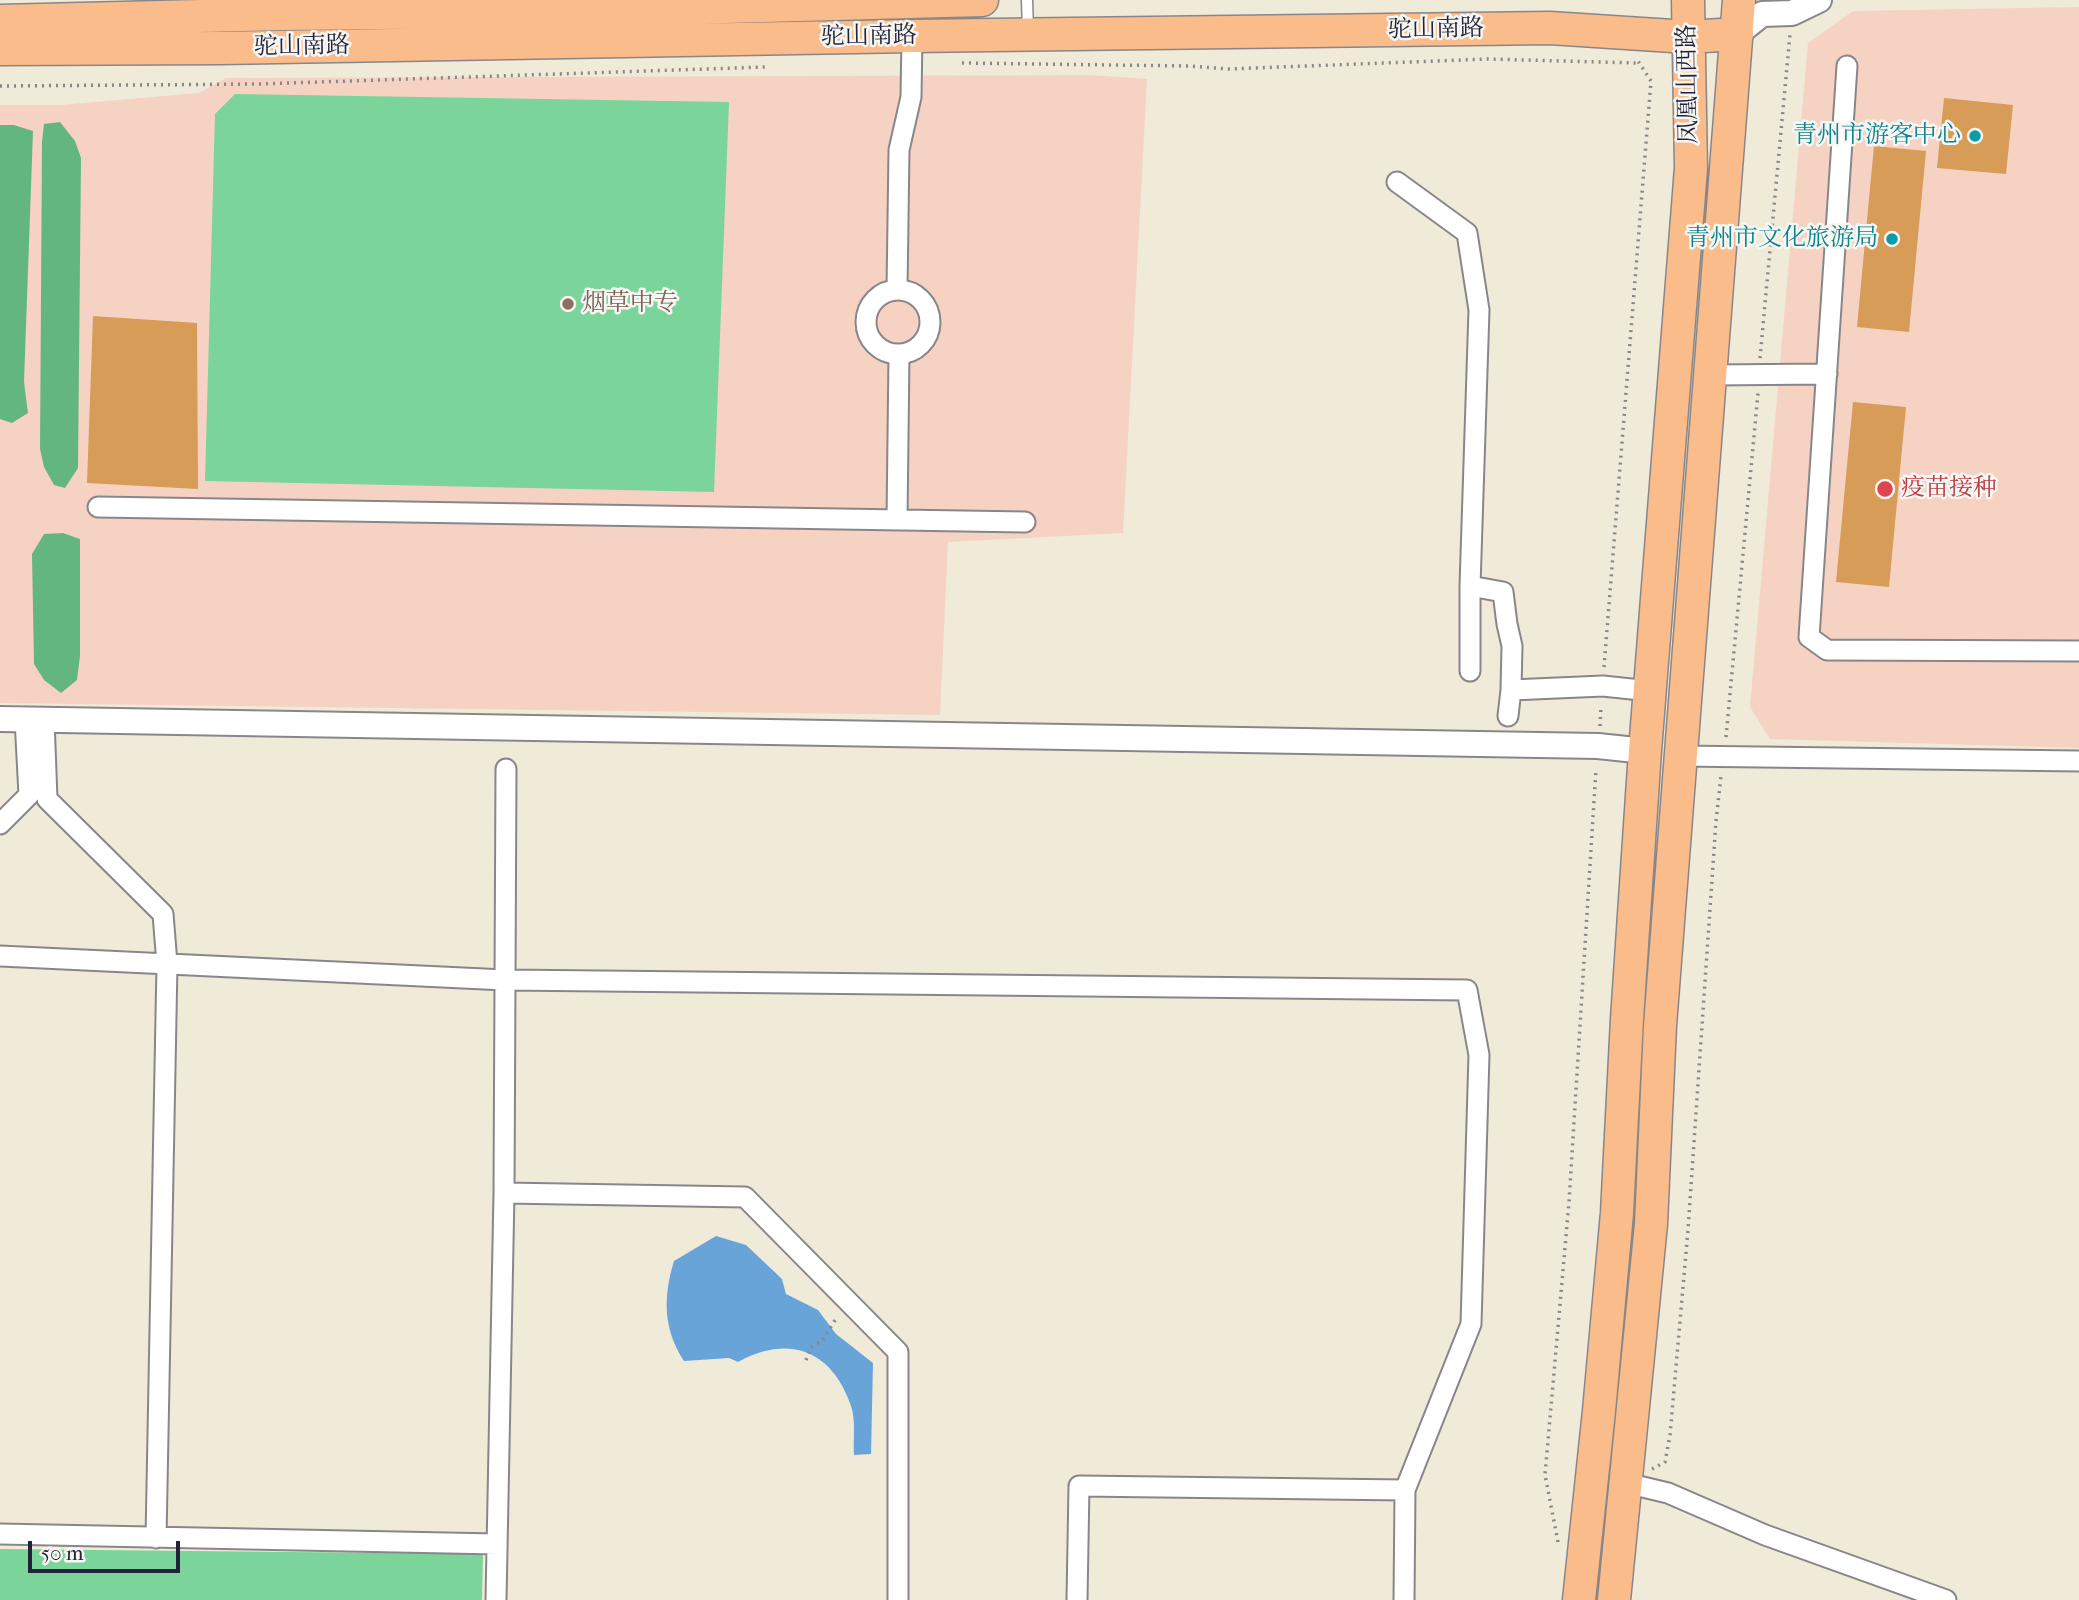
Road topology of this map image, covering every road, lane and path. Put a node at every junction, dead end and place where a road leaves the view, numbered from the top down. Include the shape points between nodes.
1 (982, 0) edge
2 (1027, 0) edge
3 (1688, 0) edge
4 (1738, 0) edge
5 (1819, 0) edge
6 (294, 7) edge
7 (0, 21) edge
8 (1737, 34) junction
9 (1028, 35) junction
10 (912, 36) junction
11 (1688, 37) junction
12 (0, 49) edge
13 (953, 63) dead end
14 (776, 66) dead end
15 (1847, 66) dead end
16 (0, 86) edge
17 (1397, 182) dead end
18 (897, 290) junction
19 (899, 354) junction
20 (1827, 374) junction
21 (1710, 375) junction
22 (98, 507) dead end
23 (897, 520) junction
24 (1025, 522) dead end
25 (1470, 586) junction
26 (2079, 651) edge
27 (1470, 671) dead end
28 (1603, 686) junction
29 (1511, 690) junction
30 (1650, 691) junction
31 (1508, 716) dead end
32 (0, 719) edge
33 (34, 719) junction
34 (1598, 746) junction
35 (1645, 751) junction
36 (1680, 756) junction
37 (2079, 761) edge
38 (506, 769) dead end
39 (0, 824) edge
40 (0, 956) edge
41 (167, 964) junction
42 (505, 980) junction
43 (504, 1193) junction
44 (847, 1300) junction
45 (806, 1360) dead end
46 (1626, 1483) junction
47 (1405, 1490) junction
48 (0, 1534) edge
49 (156, 1538) junction
50 (497, 1544) junction
51 (1559, 1550) dead end
52 (496, 1600) edge
53 (898, 1600) edge
54 (1077, 1600) edge
55 (1404, 1600) edge
56 (1579, 1600) edge
57 (1614, 1600) edge
58 (1946, 1600) edge

1 - 6 main road, 驼山南路 via 579,11
2 - 9 lane
3 - 11 main road, 凤凰山西路
4 - 8 main road
5 - 8 street via 1791,13 1762,14
6 - 7 main road, 驼山南路
8 - 11 main road, 驼山南路
8 - 21 main road
9 - 10 main road, 驼山南路
9 - 11 main road, 驼山南路 via 1550,28
10 - 12 main road, 驼山南路
10 - 18 street via 911,97 899,150
11 - 30 main road, 凤凰山西路 via 1691,168
13 - 28 path via 1228,69 1488,59 1638,63 1651,81
14 - 16 path via 260,84
15 - 20 street
17 - 25 street via 1467,233 1479,310
18 - 19 street via 917,296 929,314 921,344
18 - 19 street via 878,297 866,325 874,343
19 - 23 street
20 - 21 street
20 - 26 street via 1809,637 1827,649
21 - 36 main road
22 - 23 street
23 - 24 street
25 - 27 street
25 - 29 street via 1503,592 1512,646
28 - 29 street
28 - 30 street
28 - 34 path
29 - 31 street
30 - 35 main road, 凤凰山西路
32 - 33 street
33 - 34 street
33 - 39 street via 29,795
33 - 41 street via 47,799 163,914
34 - 35 street
34 - 51 path via 1569,1202 1545,1475
35 - 56 main road, 凤凰山西路 via 1617,1213
36 - 37 street
36 - 46 main road via 1651,1224
38 - 42 street
40 - 41 street
41 - 42 street
41 - 49 street
42 - 43 street
42 - 47 street via 1467,990 1479,1055 1471,1324
43 - 44 street via 745,1197
43 - 50 street
44 - 45 path
44 - 53 street via 898,1352
46 - 57 main road
46 - 58 street via 1668,1493 1765,1535
47 - 54 street via 1079,1486
47 - 55 street
48 - 49 street
49 - 50 street
50 - 52 street

